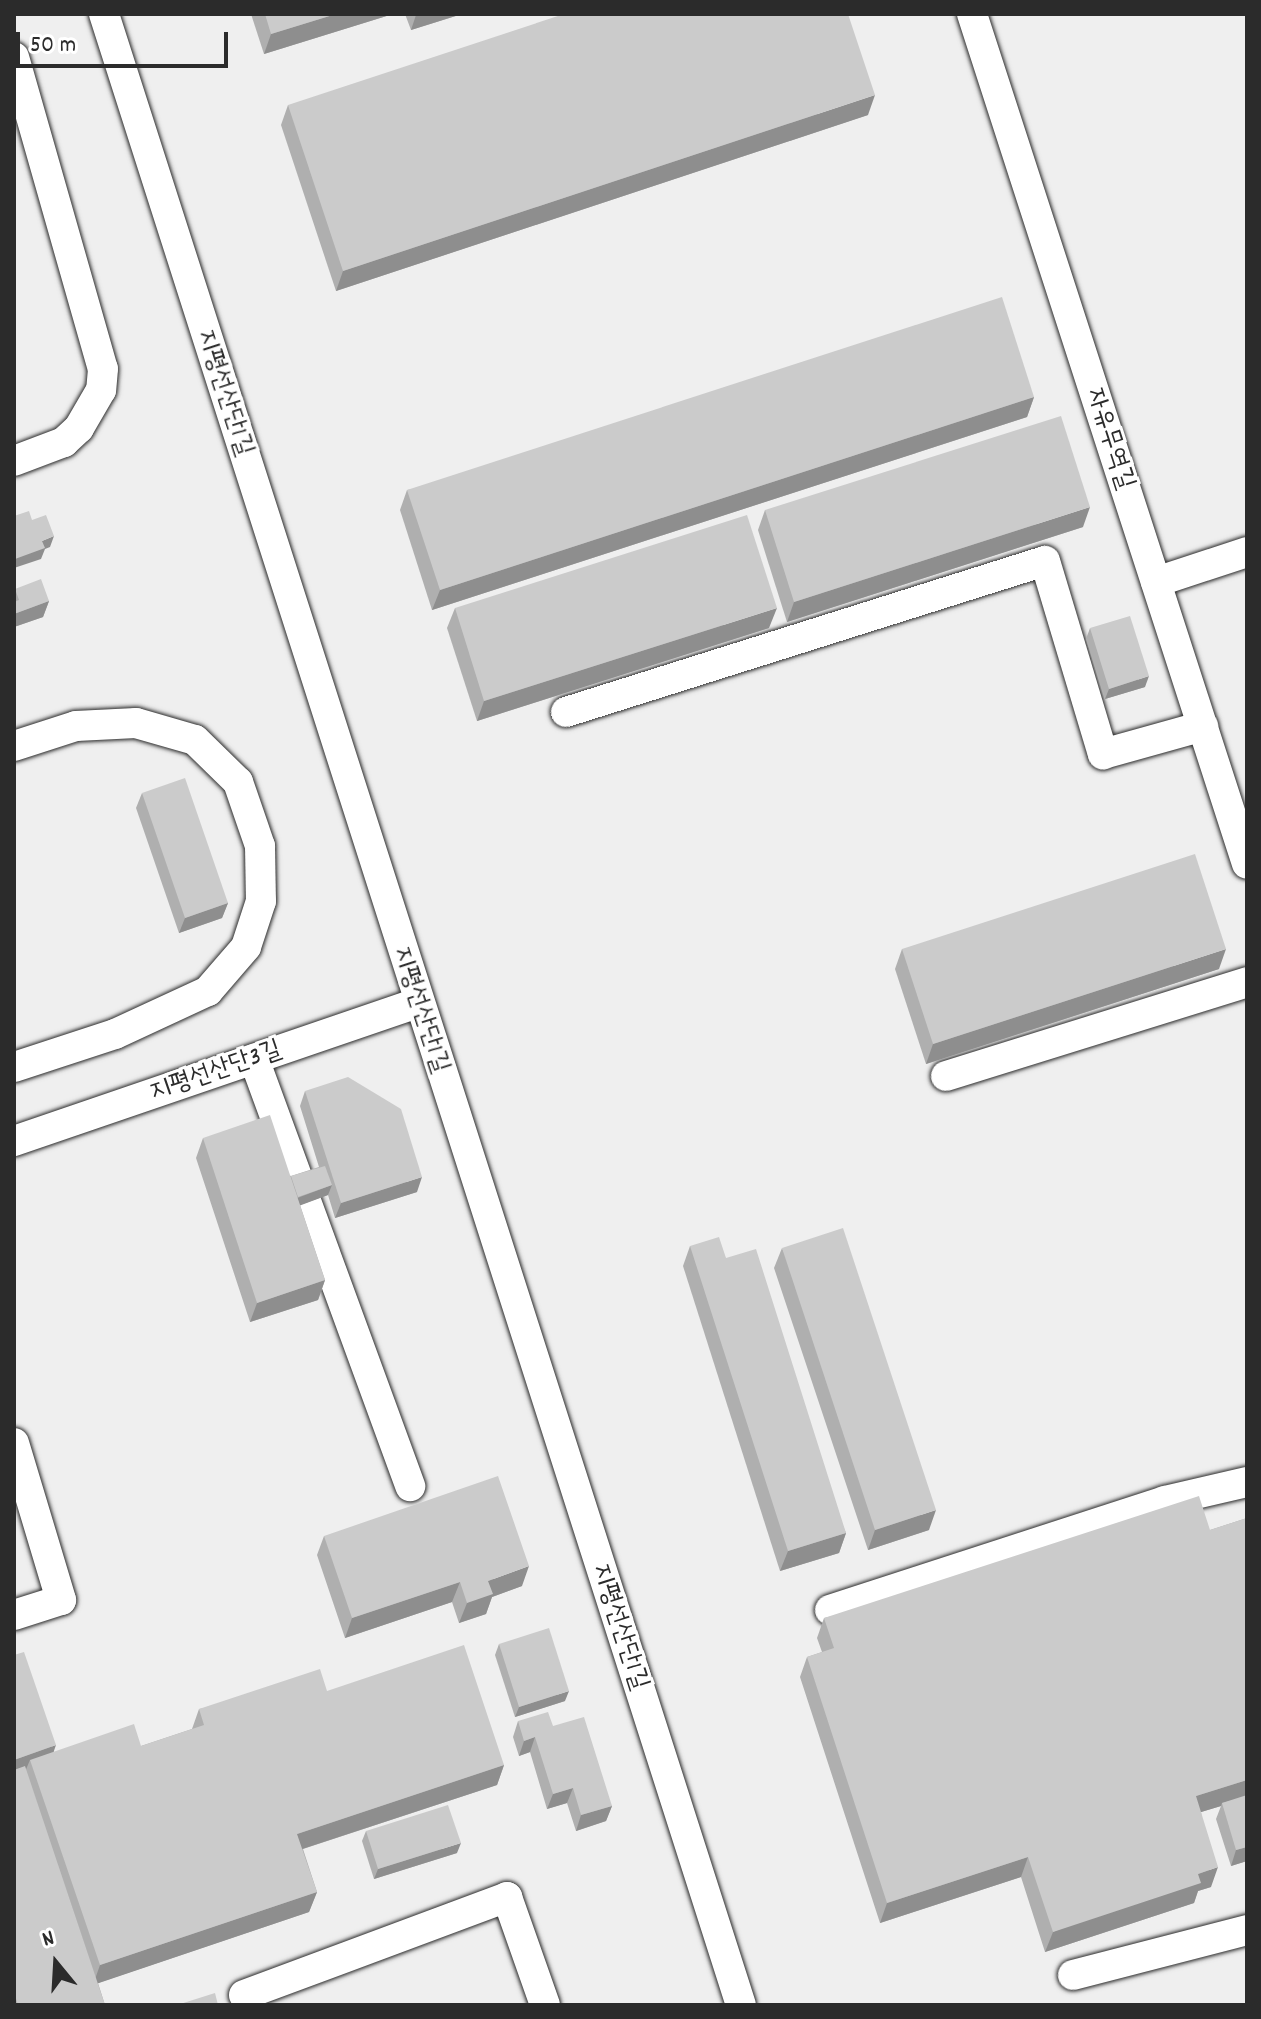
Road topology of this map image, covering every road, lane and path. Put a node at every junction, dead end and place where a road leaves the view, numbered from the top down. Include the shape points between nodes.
1 (104, 14) edge
2 (972, 14) edge
3 (14, 57) edge
4 (14, 461) edge
5 (1247, 552) edge
6 (1156, 582) junction
7 (566, 712) dead end
8 (1203, 726) junction
9 (14, 746) edge
10 (1247, 864) edge
11 (1247, 982) edge
12 (418, 1003) junction
13 (254, 1059) junction
14 (14, 1067) edge
15 (946, 1076) dead end
16 (14, 1141) edge
17 (14, 1443) edge
18 (1247, 1482) edge
19 (410, 1486) dead end
20 (830, 1610) dead end
21 (14, 1615) edge
22 (1247, 1930) edge
23 (1073, 1975) dead end
24 (244, 1995) dead end
25 (545, 2005) edge
26 (741, 2005) edge

1 - 12 street, 지평선산단1길
2 - 6 street, 자유무역길
3 - 4 street via 103,369 101,390 79,428 64,442
5 - 6 street
6 - 8 street, 자유무역길
7 - 8 street via 1045,561 1103,754
8 - 10 street, 자유무역길
9 - 14 street via 76,726 136,723 195,740 238,782 260,846 261,901 246,947 208,991 115,1034
11 - 15 street
12 - 13 street, 지평선산단3길
12 - 26 street, 지평선산단1길
13 - 16 street, 지평선산단3길
13 - 19 street
17 - 21 street via 61,1600
18 - 20 street via 1165,1501
22 - 23 street
24 - 25 street via 507,1897

